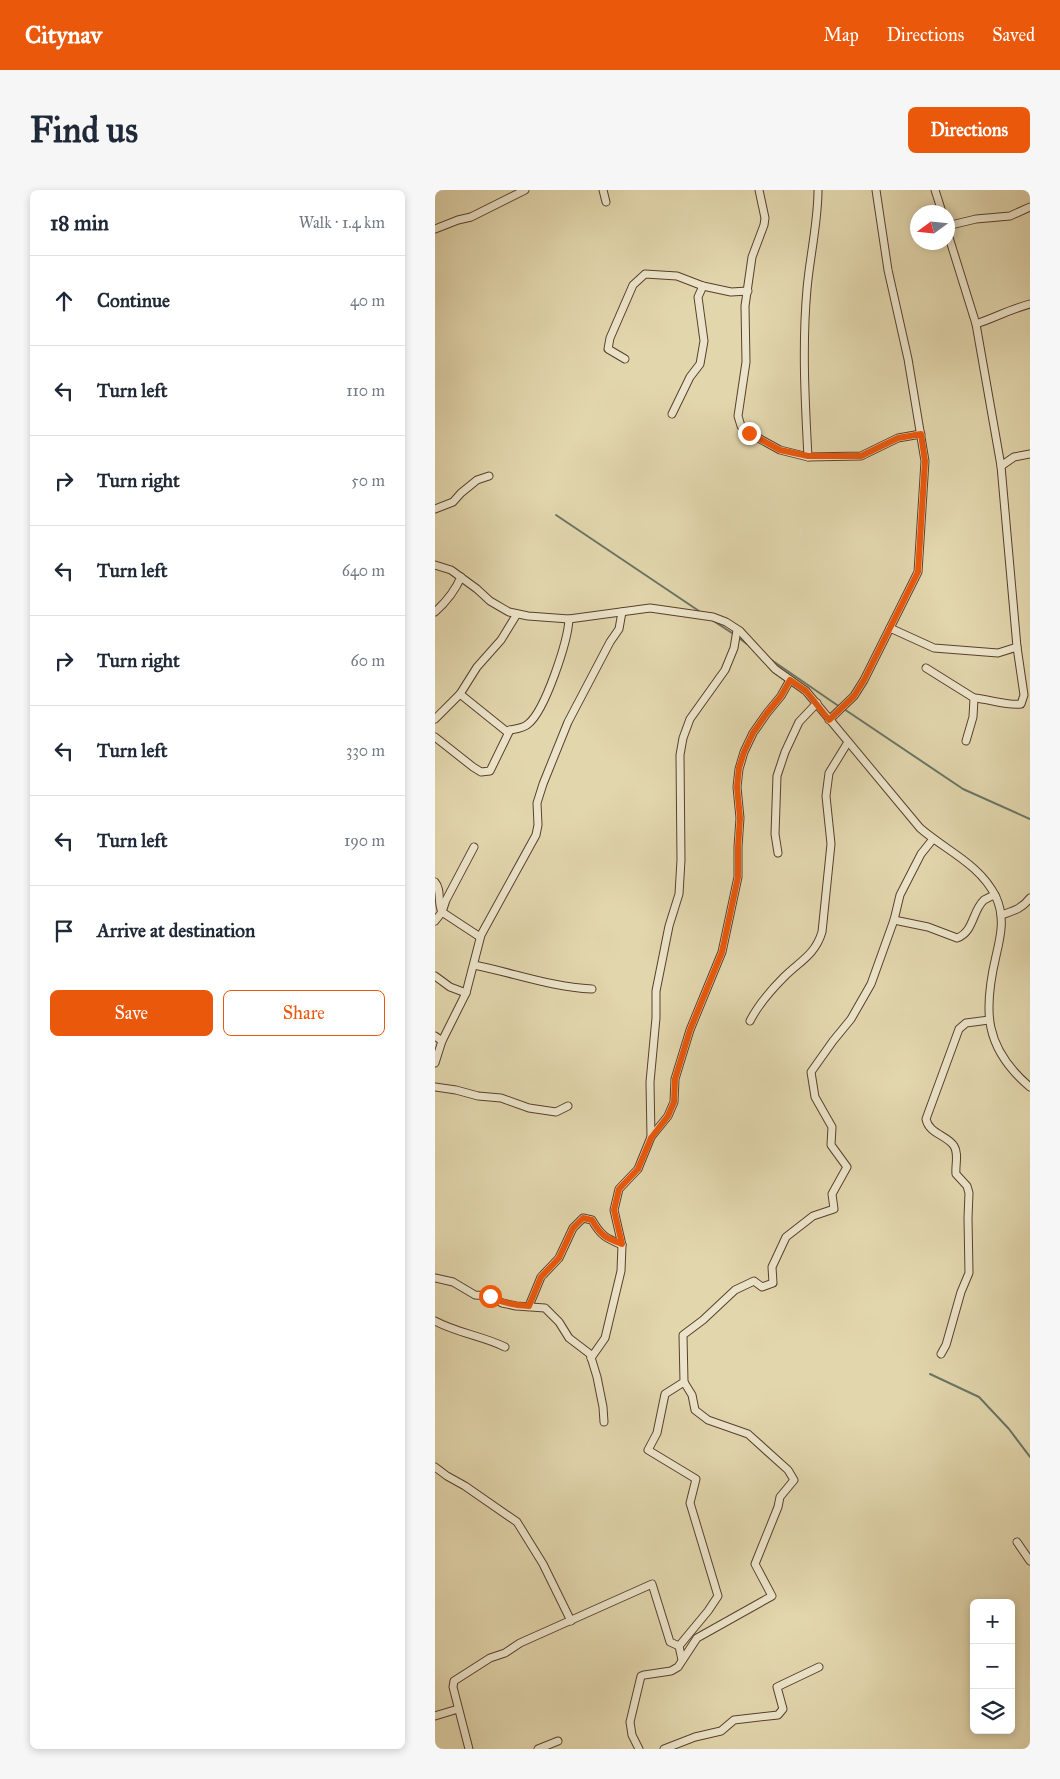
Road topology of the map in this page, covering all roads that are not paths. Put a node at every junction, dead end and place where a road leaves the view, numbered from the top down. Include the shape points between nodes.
1 (603, 190) edge
2 (759, 190) edge
3 (818, 190) edge
4 (876, 190) edge
5 (935, 190) edge
6 (521, 191) edge
7 (606, 202) dead end
8 (940, 205) edge
9 (1030, 207) edge
10 (955, 224) edge
11 (435, 229) edge
12 (953, 250) edge
13 (703, 286) junction
14 (748, 291) junction
15 (1030, 304) edge
16 (976, 324) junction
17 (625, 359) dead end
18 (671, 414) dead end
19 (921, 434) junction
20 (1030, 454) edge
21 (808, 456) junction
22 (1001, 466) junction
23 (489, 476) dead end
24 (435, 509) edge
25 (435, 565) edge
26 (461, 577) junction
27 (435, 612) edge
28 (622, 612) junction
29 (517, 614) junction
30 (569, 619) junction
31 (890, 628) junction
32 (737, 630) junction
33 (1017, 647) junction
34 (926, 668) dead end
35 (790, 680) junction
36 (460, 694) junction
37 (974, 698) junction
38 (817, 703) junction
39 (435, 719) edge
40 (829, 720) junction
41 (510, 730) junction
42 (435, 737) edge
43 (966, 741) dead end
44 (847, 742) junction
45 (933, 839) junction
46 (474, 847) dead end
47 (779, 853) dead end
48 (435, 882) edge
49 (995, 895) junction
50 (1030, 898) edge
51 (442, 912) junction
52 (1001, 915) junction
53 (894, 920) junction
54 (435, 921) edge
55 (481, 937) junction
56 (474, 965) junction
57 (435, 976) edge
58 (592, 989) dead end
59 (466, 993) junction
60 (989, 1020) junction
61 (750, 1021) dead end
62 (435, 1036) edge
63 (442, 1041) junction
64 (435, 1063) edge
65 (435, 1087) edge
66 (1030, 1087) edge
67 (569, 1106) dead end
68 (651, 1138) junction
69 (622, 1244) junction
70 (435, 1278) edge
71 (529, 1306) junction
72 (435, 1321) edge
73 (505, 1347) dead end
74 (941, 1354) dead end
75 (591, 1358) junction
76 (684, 1382) junction
77 (604, 1422) dead end
78 (435, 1467) edge
79 (1017, 1542) dead end
80 (1030, 1561) edge
81 (571, 1621) junction
82 (679, 1646) junction
83 (682, 1660) junction
84 (819, 1667) dead end
85 (458, 1709) junction
86 (435, 1716) edge
87 (558, 1742) dead end
88 (469, 1749) edge
89 (538, 1749) edge
90 (639, 1749) edge
91 (664, 1749) edge

1 - 7 street
2 - 14 street via 765,218 752,258
3 - 21 street via 807,289 804,375
4 - 19 street via 888,270
5 - 8 street
6 - 11 street via 471,217
9 - 10 street via 1010,216
12 - 16 street
13 - 14 street via 731,292
13 - 17 street via 677,276 648,273 637,280 608,347
13 - 18 street via 699,296 703,341 699,364
14 - 21 street via 745,306 746,362 738,416 741,426 780,450
15 - 16 street
16 - 22 street
19 - 21 street via 898,438 861,456
19 - 31 street via 925,461 918,572
20 - 22 street via 1014,457
22 - 33 street
23 - 24 street via 477,480 453,502
25 - 26 street
26 - 27 street via 457,587
26 - 29 street via 490,601
28 - 30 street
28 - 32 street via 650,608 713,617
28 - 55 street via 619,629 609,642 568,722 543,784 537,803 536,835
29 - 30 street
29 - 36 street
30 - 41 street via 560,659 537,712 528,725
31 - 33 street via 934,648 998,653
31 - 40 street via 854,696
32 - 35 street
32 - 68 street via 725,670 691,719 680,755 679,894 656,990 650,1082
33 - 37 street via 1024,695 1021,704
34 - 37 street
35 - 38 street
35 - 68 street via 753,733 739,768 738,877 722,952 690,1030 675,1079 674,1102
36 - 39 street
36 - 41 street via 506,731
37 - 43 street
38 - 40 street
38 - 47 street via 799,722 777,776 775,834
40 - 44 street
41 - 42 street via 490,771 481,772
44 - 45 street
44 - 61 street via 829,773 826,796 831,844 819,943 784,976
45 - 49 street via 976,870
45 - 53 street via 921,854 900,895
46 - 51 street via 445,900
48 - 51 street
49 - 52 street
49 - 53 street via 985,900 973,917 968,932 957,938
50 - 52 street via 1017,910
51 - 54 street
51 - 55 street
52 - 60 street
53 - 76 street via 871,984 851,1020 811,1072 815,1097 833,1127 831,1145 847,1167 832,1194 834,1209 813,1216 786,1236 772,1267 773,1283 762,1287 754,1281 735,1290 683,1335
55 - 56 street
56 - 58 street via 572,988
56 - 59 street
57 - 59 street
59 - 63 street
60 - 66 street via 996,1045 1007,1063
60 - 74 street via 966,1023 959,1029 925,1119 929,1127 953,1144 957,1153 956,1174 967,1186 969,1194 969,1273
62 - 63 street
63 - 64 street
65 - 67 street via 501,1098 529,1108 556,1112
68 - 69 street via 638,1169 619,1189 617,1196 614,1210
69 - 71 street via 609,1240 598,1232 592,1220 583,1218 573,1228 559,1258 541,1277
69 - 75 street via 621,1271 605,1338
70 - 71 street via 453,1282 475,1295 490,1296 516,1306
71 - 75 street via 545,1308 569,1338
72 - 73 street
75 - 77 street
76 - 82 street via 665,1394 657,1433 648,1450 696,1479 690,1503 718,1596
76 - 83 street via 692,1394 695,1410 709,1420 748,1434 788,1470 794,1480 780,1497 755,1564 772,1596 697,1638
78 - 81 street via 517,1522 543,1564
79 - 80 street
81 - 82 street via 652,1584 670,1642
81 - 85 street via 520,1643 454,1681
82 - 83 street
83 - 90 street via 671,1671 644,1674 639,1679 630,1722
84 - 91 street via 777,1687 783,1708 778,1715 733,1720 721,1731
85 - 86 street
85 - 88 street
87 - 89 street

